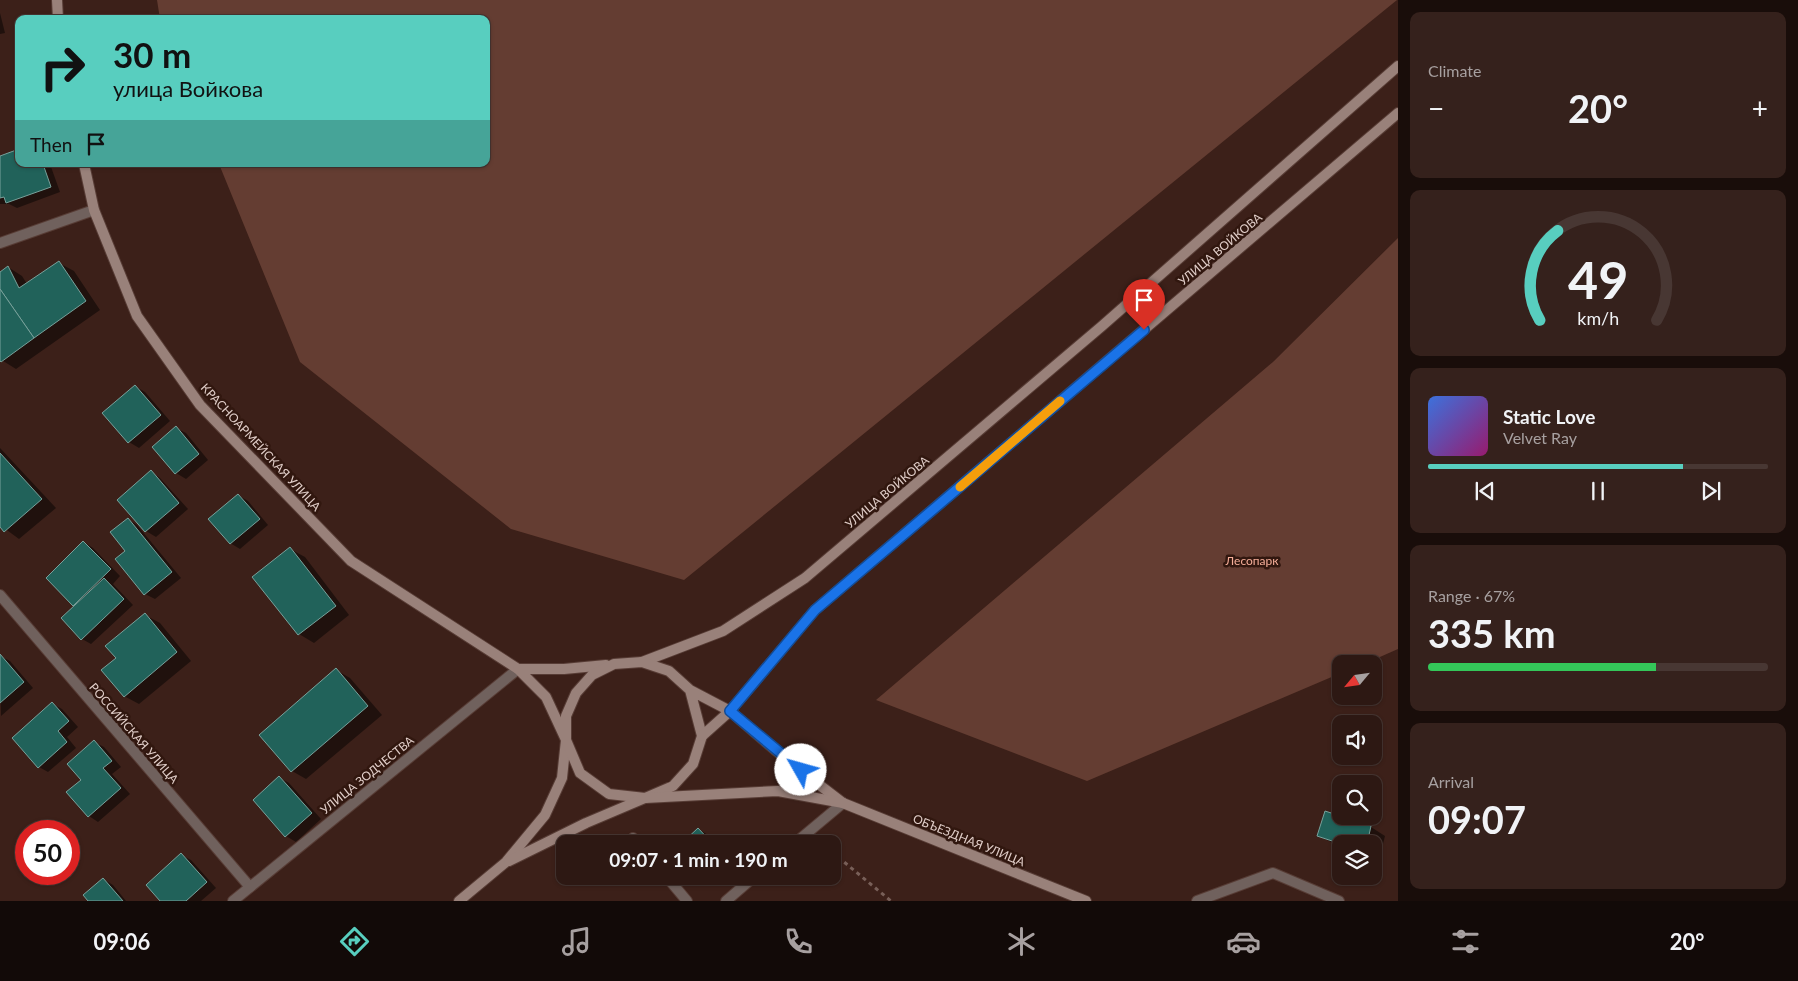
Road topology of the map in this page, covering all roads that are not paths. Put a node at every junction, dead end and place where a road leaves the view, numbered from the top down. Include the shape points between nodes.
1 (57, 0) edge
2 (58, 15) edge
3 (1398, 66) edge
4 (1398, 113) edge
5 (85, 167) edge
6 (94, 210) junction
7 (0, 243) edge
8 (0, 595) edge
9 (642, 662) junction
10 (614, 664) junction
11 (518, 669) junction
12 (690, 690) junction
13 (730, 711) junction
14 (702, 736) junction
15 (566, 740) junction
16 (645, 798) junction
17 (843, 803) junction
18 (805, 835) edge
19 (506, 862) junction
20 (674, 885) edge
21 (745, 885) edge
22 (250, 887) junction
23 (233, 901) edge
24 (459, 901) edge
25 (687, 901) edge
26 (726, 901) edge
27 (1086, 901) edge
28 (1197, 901) edge
29 (1339, 901) edge

1 - 2 main road
3 - 9 main road, УЛИЦА ВОЙКОВА via 1102,326 805,578 723,631
4 - 13 main road, УЛИЦА ВОЙКОВА via 815,610
5 - 6 main road, КРАСНОАРМЕЙСКАЯ УЛИЦА
6 - 7 street
6 - 11 main road, КРАСНОАРМЕЙСКАЯ УЛИЦА via 137,316 200,405 351,561
8 - 22 street, РОССИЙСКАЯ УЛИЦА
9 - 10 main road
9 - 12 main road via 669,671
10 - 11 main road
10 - 15 main road via 592,675 576,693 566,716
11 - 15 main road, КРАСНОАРМЕЙСКАЯ УЛИЦА via 546,697
11 - 22 street, УЛИЦА ЗОДЧЕСТВА
12 - 13 main road
12 - 14 main road
13 - 14 main road, УЛИЦА ВОЙКОВА
13 - 17 main road
14 - 16 main road via 688,770 673,786
15 - 16 main road via 580,773 609,794
15 - 19 main road via 562,778 544,815
16 - 17 main road via 778,791
16 - 19 main road
17 - 18 street
17 - 27 main road, ОБЪЕЗДНАЯ УЛИЦА
19 - 24 main road
20 - 25 street
21 - 26 street
22 - 23 street, УЛИЦА ЗОДЧЕСТВА
28 - 29 street via 1272,874

